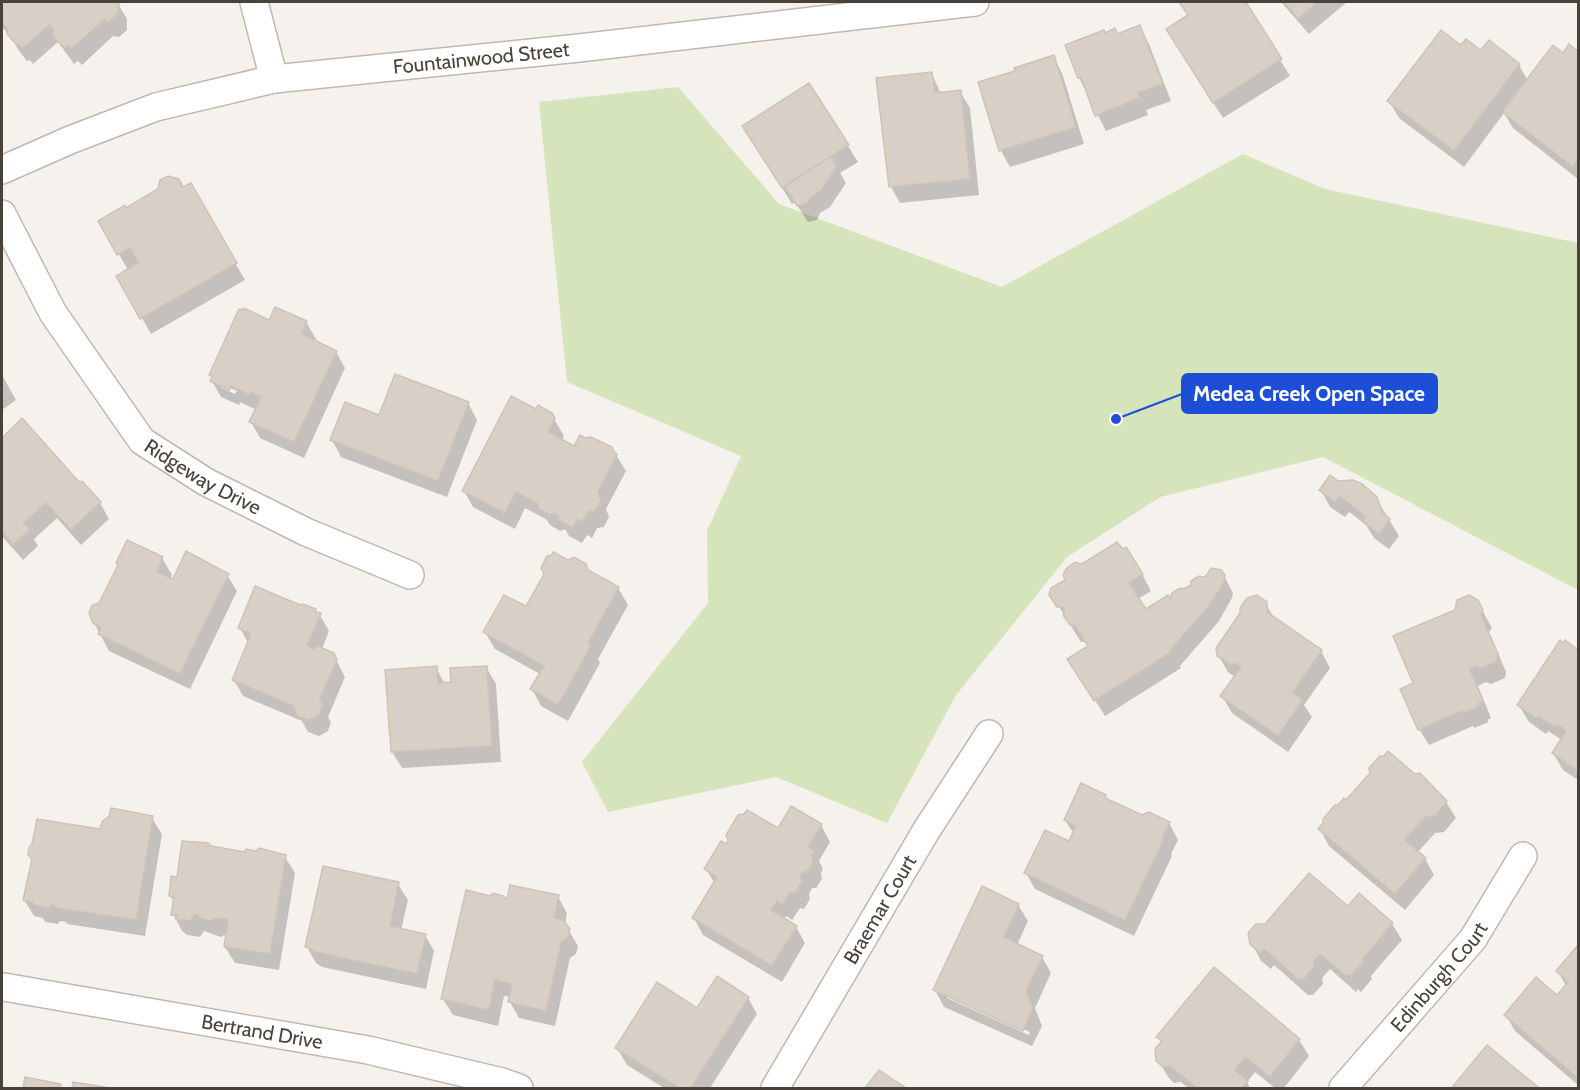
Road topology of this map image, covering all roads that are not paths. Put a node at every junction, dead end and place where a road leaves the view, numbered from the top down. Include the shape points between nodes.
1 (254, 2) edge
2 (975, 2) edge
3 (274, 79) junction
4 (2, 170) edge
5 (2, 214) edge
6 (410, 575) dead end
7 (989, 734) dead end
8 (1523, 856) dead end
9 (4, 987) dead end
10 (507, 1087) edge
11 (775, 1089) edge
12 (1343, 1089) edge

1 - 3 street
2 - 3 street, Fountainwood Street
3 - 4 street, Fountainwood Street via 156,107
5 - 6 street, Ridgeway Drive via 53,313 142,441 206,482 286,522
7 - 11 street, Braemar Court via 926,831
8 - 12 street, Edinburgh Court via 1473,939
9 - 10 street, Bertrand Drive via 368,1050

